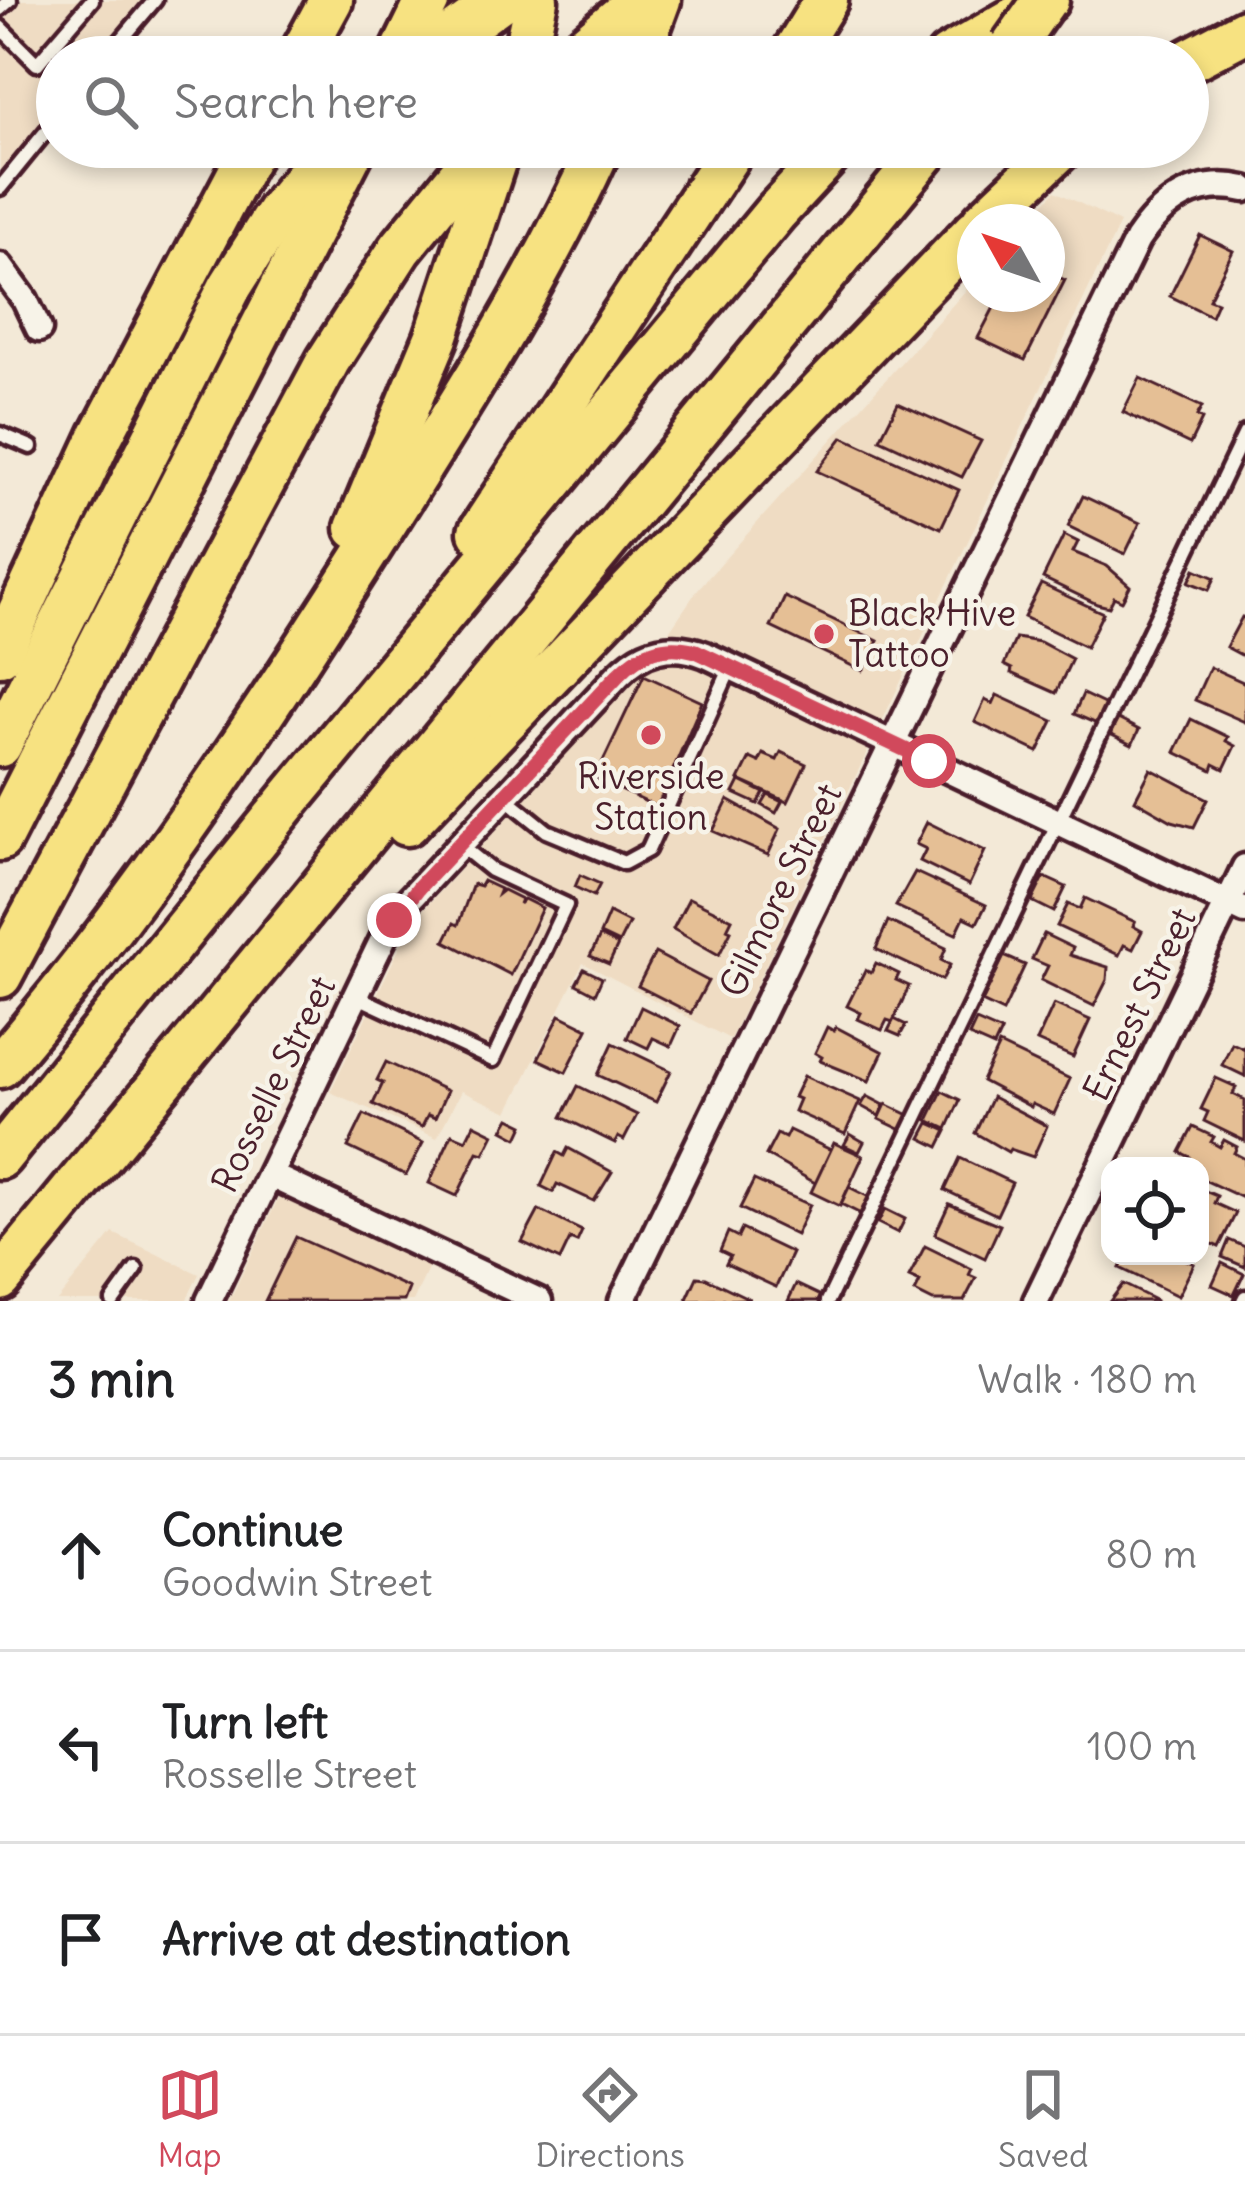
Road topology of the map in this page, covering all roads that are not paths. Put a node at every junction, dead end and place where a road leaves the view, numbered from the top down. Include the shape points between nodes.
1 (9, 0) edge
2 (92, 0) edge
3 (155, 0) edge
4 (331, 0) edge
5 (428, 0) edge
6 (501, 0) edge
7 (536, 0) edge
8 (640, 0) edge
9 (659, 0) edge
10 (826, 0) edge
11 (1047, 0) edge
12 (0, 9) edge
13 (0, 27) edge
14 (1245, 32) edge
15 (61, 36) edge
16 (125, 36) edge
17 (311, 36) edge
18 (410, 36) edge
19 (452, 36) edge
20 (528, 36) edge
21 (597, 36) edge
22 (646, 36) edge
23 (803, 36) edge
24 (984, 36) edge
25 (1020, 36) edge
26 (1209, 50) edge
27 (36, 63) edge
28 (36, 144) edge
29 (242, 168) edge
30 (313, 168) edge
31 (343, 168) edge
32 (466, 168) edge
33 (492, 168) edge
34 (589, 168) edge
35 (720, 168) edge
36 (817, 168) edge
37 (914, 168) edge
38 (1040, 168) edge
39 (0, 188) edge
40 (1245, 189) edge
41 (1002, 204) edge
42 (957, 250) edge
43 (0, 266) edge
44 (39, 328) dead end
45 (1245, 433) edge
46 (0, 434) edge
47 (32, 447) dead end
48 (0, 654) edge
49 (731, 668) junction
50 (891, 742) junction
51 (0, 745) edge
52 (238, 752) junction
53 (504, 796) junction
54 (287, 801) junction
55 (1055, 823) junction
56 (0, 839) edge
57 (459, 845) junction
58 (1245, 867) edge
59 (1236, 906) edge
60 (0, 976) edge
61 (356, 996) junction
62 (178, 1063) junction
63 (0, 1066) edge
64 (0, 1157) edge
65 (270, 1175) junction
66 (136, 1269) dead end
67 (0, 1279) edge
68 (113, 1301) edge
69 (209, 1301) edge
70 (539, 1301) edge
71 (622, 1301) edge
72 (828, 1301) edge
73 (1036, 1301) edge

1 - 12 lane
2 - 15 lane
3 - 16 lane
4 - 17 highway
5 - 18 highway
6 - 19 highway
7 - 20 highway
8 - 21 highway
9 - 22 highway
10 - 23 highway
11 - 24 highway
11 - 25 highway, bridge
13 - 27 lane
14 - 26 highway
28 - 39 lane
29 - 48 highway via 102,434
30 - 51 highway via 230,287
31 - 56 highway
32 - 60 highway via 350,323
33 - 52 highway via 384,466
34 - 52 highway via 466,393
35 - 54 highway via 457,566
36 - 54 highway
37 - 62 highway
38 - 41 highway
40 - 50 street, Gilmore Street via 1211,185 1176,197 1137,240
42 - 62 highway
43 - 44 street
45 - 55 lane
46 - 47 lane
49 - 50 street
49 - 53 street, Rosselle Street via 686,648 659,648 626,667
49 - 53 lane via 648,850 624,863 547,831
50 - 55 street
50 - 71 street, Gilmore Street
52 - 63 highway via 135,898
53 - 57 street, Rosselle Street
54 - 64 highway
55 - 59 street
55 - 72 lane
57 - 61 street, Rosselle Street via 402,908
57 - 61 lane via 491,870 566,905 493,1060
58 - 59 street, Ernest Street
59 - 73 street, Ernest Street
61 - 65 street, Rosselle Street
62 - 67 highway
65 - 69 street, Rosselle Street
65 - 70 street
66 - 68 lane

